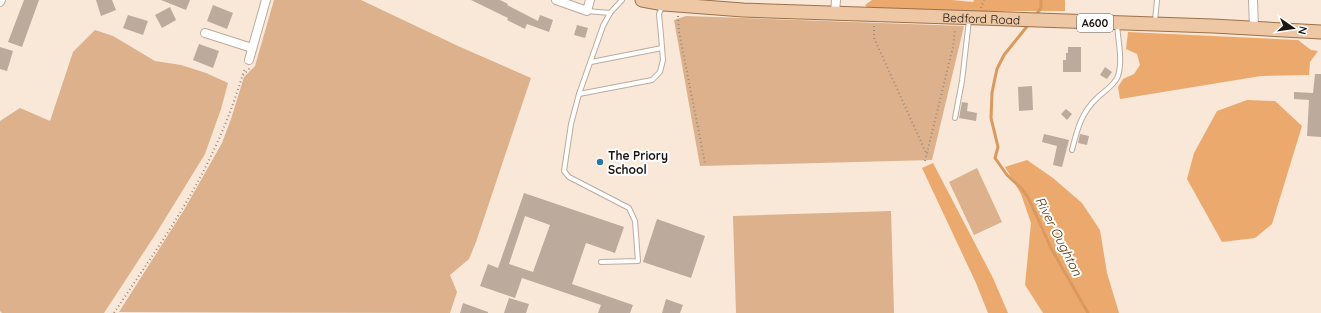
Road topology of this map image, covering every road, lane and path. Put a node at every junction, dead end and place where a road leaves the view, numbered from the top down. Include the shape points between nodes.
1 (266, 0) edge
2 (556, 0) edge
3 (590, 0) edge
4 (622, 0) edge
5 (642, 0) edge
6 (836, 0) edge
7 (1157, 0) edge
8 (1253, 0) edge
9 (677, 4) edge
10 (743, 5) edge
11 (587, 11) junction
12 (610, 13) junction
13 (835, 13) junction
14 (874, 15) junction
15 (962, 18) junction
16 (1118, 24) junction
17 (1154, 25) junction
18 (1254, 28) junction
19 (1321, 32) edge
20 (205, 33) dead end
21 (252, 48) junction
22 (662, 48) junction
23 (249, 60) joint
24 (591, 62) junction
25 (580, 94) junction
26 (955, 118) dead end
27 (1072, 150) dead end
28 (927, 155) junction
29 (925, 161) dead end
30 (705, 163) dead end
31 (601, 262) dead end
32 (114, 313) edge

1 - 21 street
2 - 11 street
3 - 11 street
4 - 12 lane
5 - 9 main road, Bedford Road / A600
6 - 13 street
7 - 17 lane
8 - 18 street
9 - 10 main road, Bedford Road / A600
9 - 22 lane via 658,14
9 - 30 path
10 - 13 main road, Bedford Road / A600
11 - 12 lane
12 - 24 lane
13 - 14 main road, Bedford Road / A600
14 - 15 main road, Bedford Road / A600
14 - 28 path via 874,38
15 - 16 main road, Bedford Road / A600
15 - 26 lane via 962,82
15 - 28 path
16 - 17 main road, Bedford Road / A600
16 - 27 lane via 1120,65 1117,78 1081,118
17 - 18 main road, Bedford Road / A600
18 - 19 main road, Bedford Road / A600
20 - 21 street
21 - 23 street
22 - 24 lane
22 - 25 lane via 660,72 652,80
23 - 32 path via 246,62 221,135 208,162 172,225
24 - 25 lane
25 - 31 lane via 571,124 564,171 569,177 629,208 635,221 638,261
28 - 29 path

